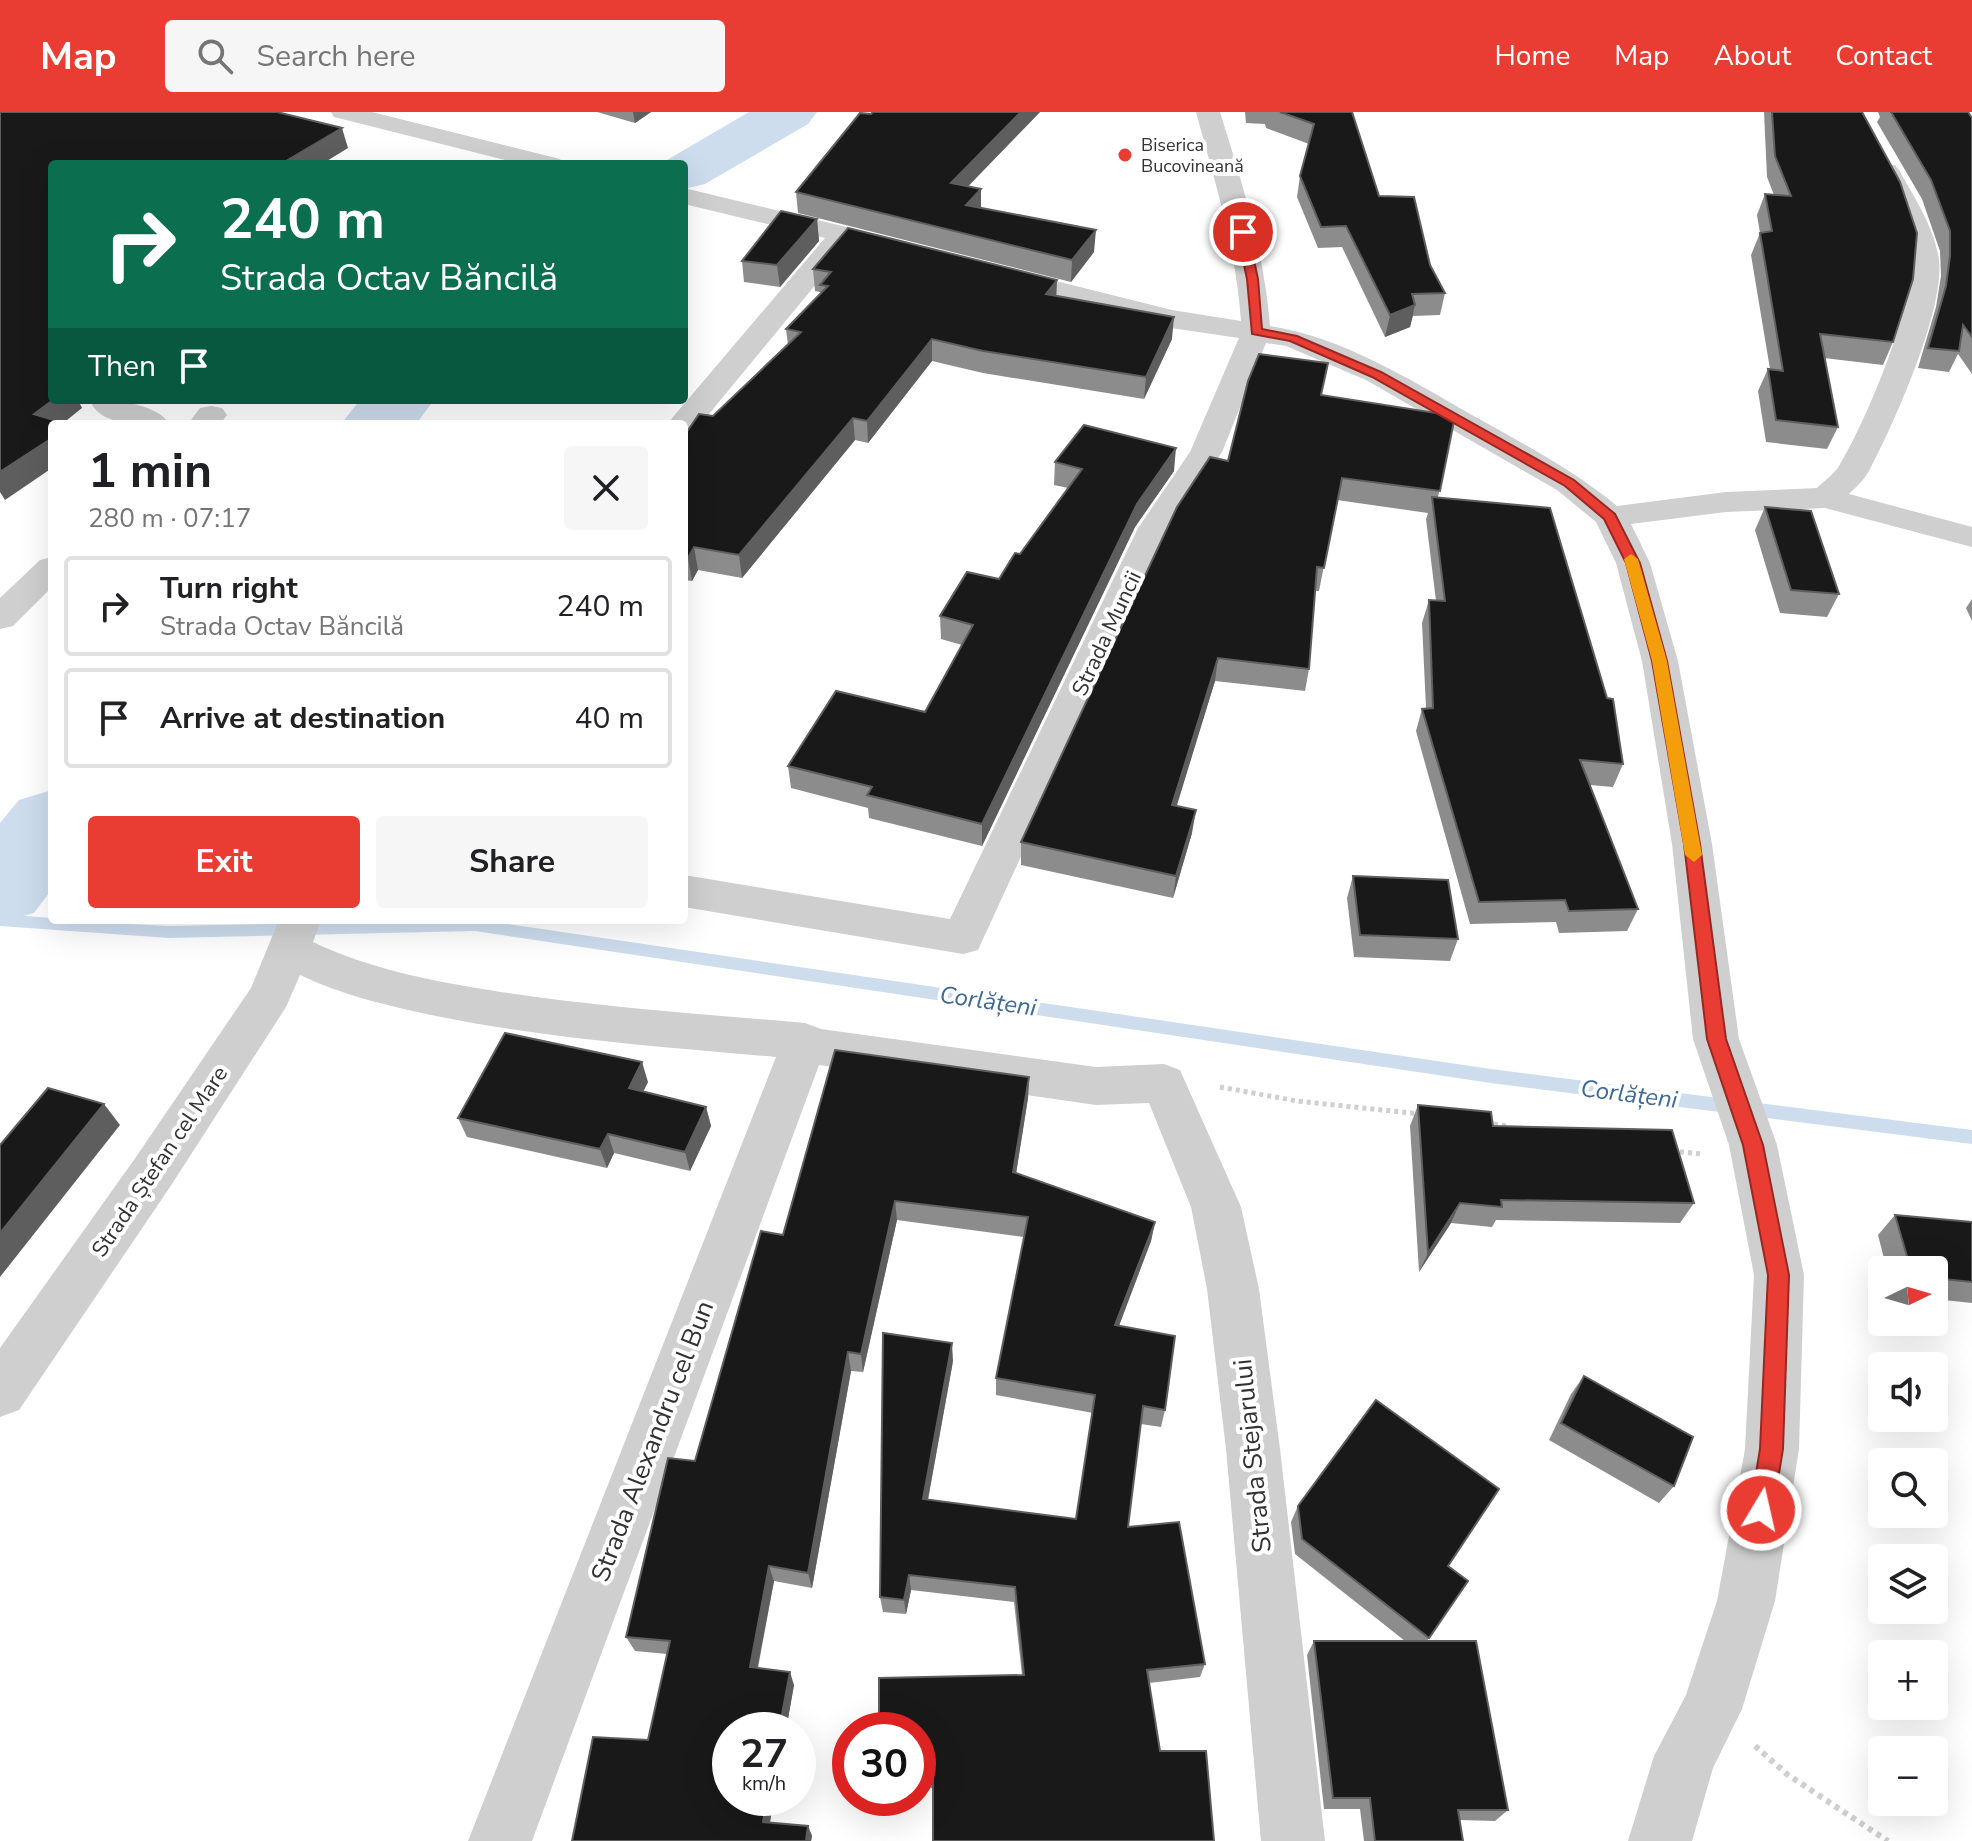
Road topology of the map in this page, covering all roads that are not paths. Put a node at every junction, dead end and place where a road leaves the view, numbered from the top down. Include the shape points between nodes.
1 (343, 112) edge
2 (1208, 112) edge
3 (1874, 146) edge
4 (535, 160) edge
5 (688, 197) edge
6 (842, 235) junction
7 (930, 257) edge
8 (973, 268) edge
9 (1256, 332) junction
10 (107, 405) dead end
11 (144, 420) edge
12 (687, 420) edge
13 (1826, 498) junction
14 (1610, 517) junction
15 (1972, 537) edge
16 (48, 572) edge
17 (0, 618) edge
18 (688, 892) edge
19 (294, 935) edge
20 (805, 1041) junction
21 (0, 1392) edge
22 (500, 1841) edge
23 (1293, 1841) edge
24 (1660, 1841) edge

1 - 4 street
2 - 9 street via 1243,232
3 - 13 street via 1915,224 1925,256 1925,282 1909,342 1873,427 1852,472
5 - 6 street
6 - 7 street
6 - 12 street
8 - 9 street via 1171,319
9 - 14 street via 1293,338 1377,374 1569,483
9 - 18 street, Strada Muncii via 1206,452 1155,528 963,938
10 - 11 street
13 - 14 street via 1726,502
13 - 15 street
14 - 24 street via 1633,563 1660,661 1692,844 1716,1039 1753,1145 1779,1275 1772,1449 1746,1601 1712,1709 1685,1756
16 - 17 street
19 - 20 street via 354,978 490,1008
19 - 21 street, Strada Ștefan cel Mare via 270,995
20 - 22 street, Strada Alexandru cel Bun
20 - 23 street, Strada Stejarului via 1096,1086 1164,1083 1216,1207 1233,1289

